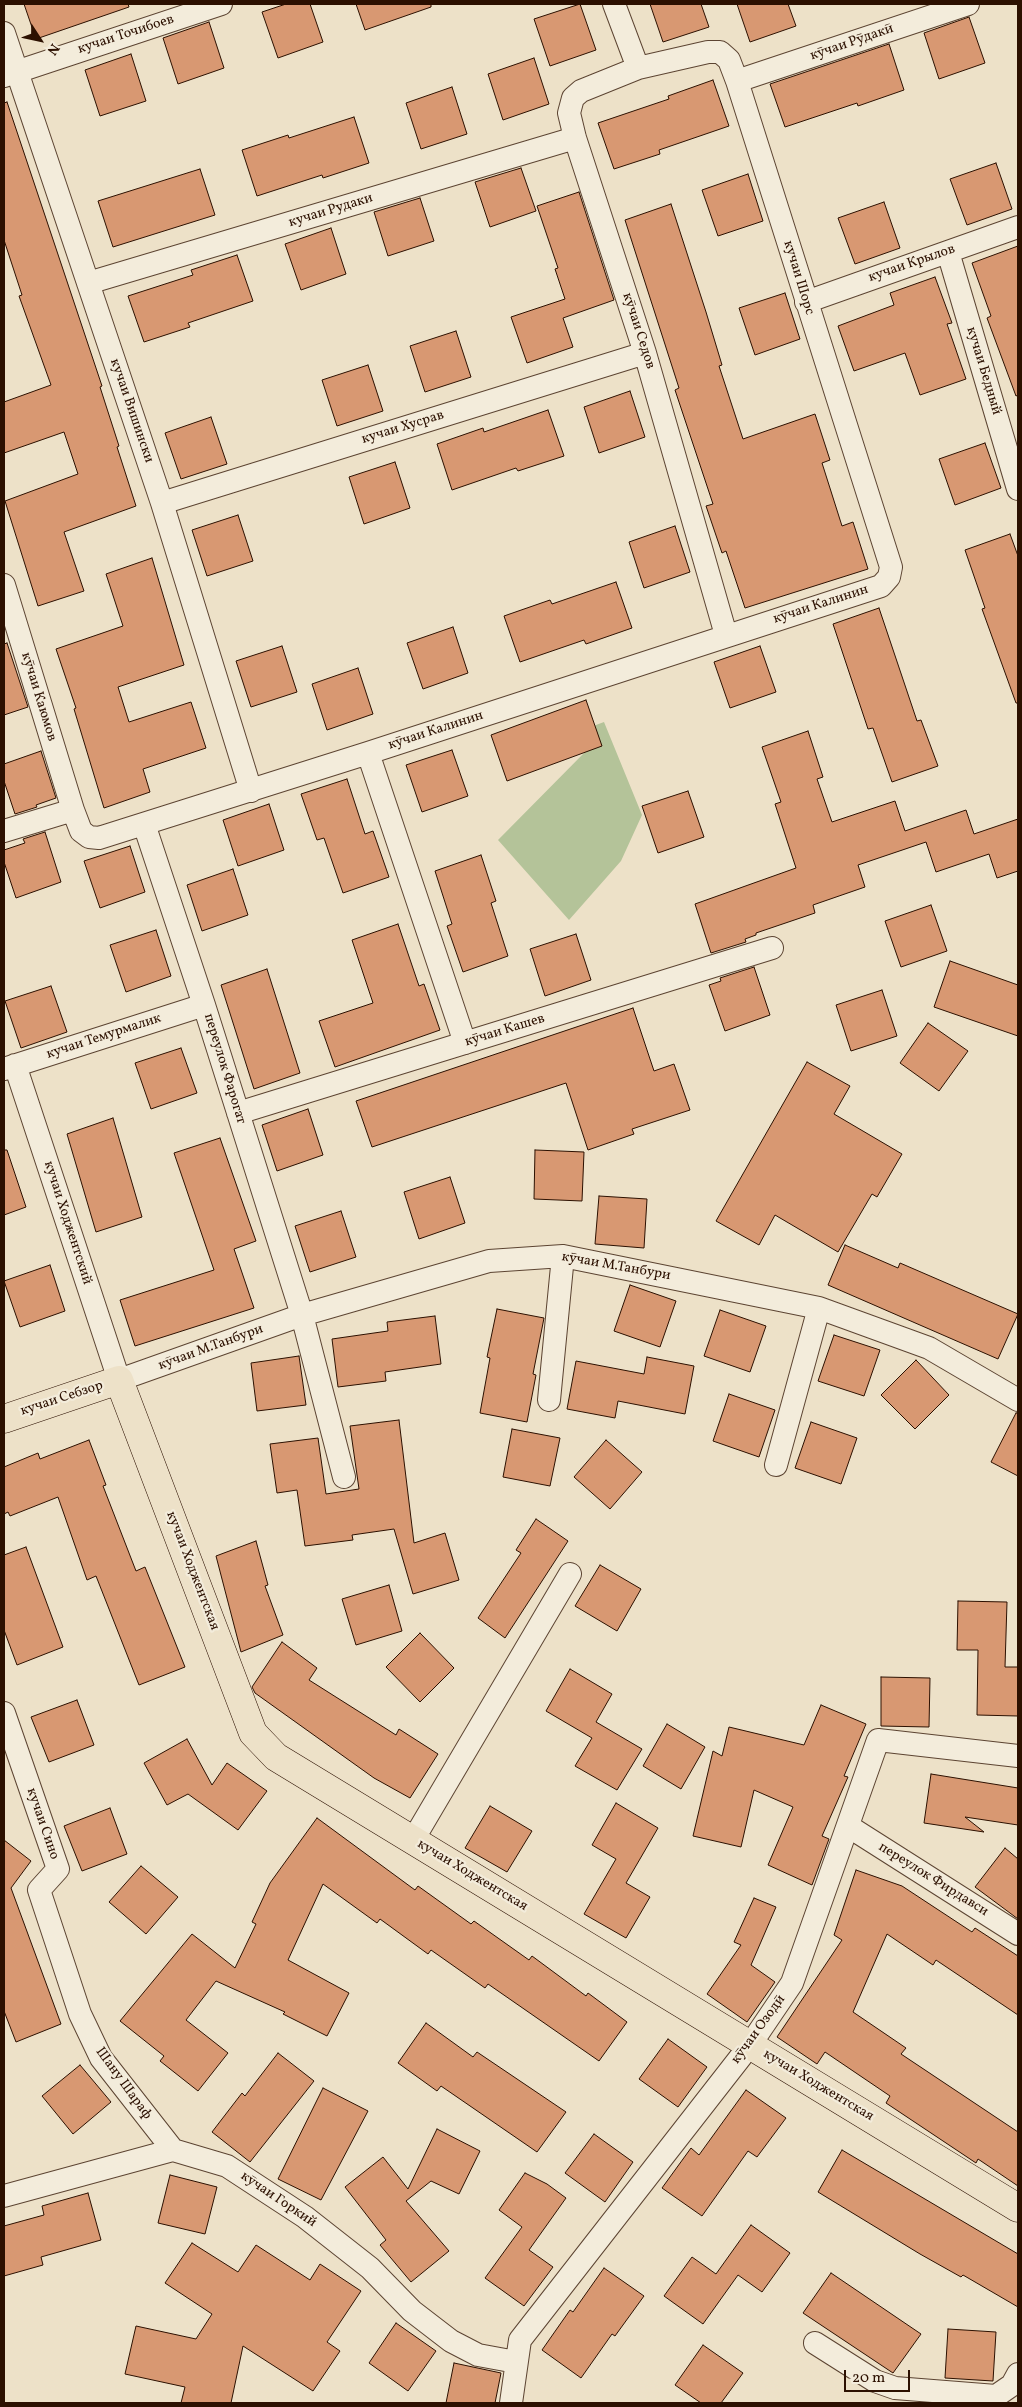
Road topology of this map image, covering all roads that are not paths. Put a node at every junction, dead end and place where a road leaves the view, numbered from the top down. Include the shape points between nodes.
1 (221, 4) edge
2 (614, 4) edge
3 (968, 4) edge
4 (4, 33) edge
5 (638, 68) junction
6 (10, 74) edge
7 (737, 81) junction
8 (575, 138) junction
9 (1018, 226) edge
10 (948, 252) junction
11 (88, 283) junction
12 (806, 302) junction
13 (645, 353) junction
14 (1018, 489) edge
15 (162, 503) junction
16 (4, 585) edge
17 (882, 586) joint
18 (726, 635) junction
19 (368, 753) junction
20 (251, 791) junction
21 (73, 810) junction
22 (144, 824) junction
23 (4, 831) edge
24 (772, 948) dead end
25 (204, 1005) junction
26 (465, 1043) junction
27 (9, 1067) edge
28 (238, 1113) junction
29 (563, 1256) junction
30 (819, 1308) junction
31 (302, 1315) junction
32 (119, 1380) junction
33 (549, 1400) dead end
34 (1018, 1400) edge
35 (4, 1418) edge
36 (776, 1465) dead end
37 (344, 1476) dead end
38 (570, 1574) dead end
39 (4, 1713) edge
40 (1018, 1756) edge
41 (848, 1826) junction
42 (413, 1840) junction
43 (1018, 1934) edge
44 (80, 2014) joint
45 (750, 2045) junction
46 (173, 2150) junction
47 (4, 2196) edge
48 (1018, 2208) edge
49 (816, 2343) dead end
50 (516, 2362) junction
51 (1018, 2374) edge
52 (511, 2403) edge

1 - 6 street, кучаи Точибоев
2 - 5 street
3 - 7 street, кӯчаи Рӯдакӣ
4 - 6 street, кучаи Вишински
5 - 7 street, кучаи Шорс via 720,52 730,60
5 - 8 street, кӯчаи Седов via 581,91 573,98 570,113
6 - 11 street, кучаи Вишински
7 - 12 street, кучаи Шорс
8 - 11 street, кучаи Рудаки
8 - 13 street, кӯчаи Седов
9 - 10 street, кучаи Крылов
10 - 12 street, кучаи Крылов
10 - 14 street, кучаи Бедный
11 - 15 street, кучаи Вишински
12 - 17 street, кучаи Шорс via 891,567 890,578
13 - 15 street, кучаи Хусрав
13 - 18 street, кӯчаи Седов
15 - 20 street, кучаи Вишински
16 - 21 street, кӯчаи Каюмов
17 - 18 street, кӯчаи Калинин
18 - 19 street, кӯчаи Калинин
19 - 20 street, кӯчаи Калинин
19 - 26 street
20 - 22 street, кӯчаи Калинин
21 - 22 street, кӯчаи Калинин via 81,831 89,837 99,838
21 - 23 street
22 - 25 street, переулок Фарогат
24 - 26 street, кӯчаи Кашев
25 - 27 street, кучаи Темурмалик
25 - 28 street, переулок Фарогат
26 - 28 street, кӯчаи Кашев
27 - 32 street, кучаи Ходжентский
28 - 31 street, переулок Фарогат
29 - 30 street, кӯчаи М.Танбури
29 - 31 street, кӯчаи М.Танбури via 489,1261
29 - 33 street
30 - 34 street, кӯчаи М.Танбури via 929,1348
30 - 36 street
31 - 32 street, кӯчаи М.Танбури
31 - 37 street, переулок Фарогат
32 - 35 main road, кучаи Себзор
32 - 42 main road, кучаи Ходжентская via 253,1733 276,1757
38 - 42 street
39 - 44 street, кучаи Сино via 58,1869 40,1890
40 - 41 street, кӯчаи Озодӣ via 878,1740
41 - 43 street, переулок Фирдавси
41 - 45 street, кӯчаи Озодӣ via 792,1983
42 - 45 main road, кучаи Ходжентская
44 - 46 street, Шану Шараф via 101,2058
45 - 48 main road, кучаи Ходжентская
45 - 50 street, кӯчаи Озодӣ via 520,2340
46 - 47 street
46 - 50 street, кӯчаи Горкий via 227,2166 305,2217 370,2268 412,2311 451,2341 478,2355
49 - 51 street via 875,2381 895,2388 996,2396 1012,2384
50 - 52 street, кӯчаи Озодӣ

